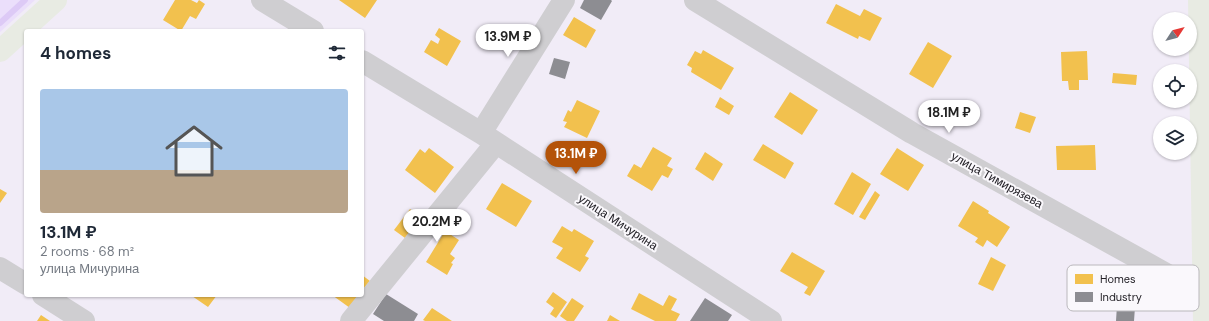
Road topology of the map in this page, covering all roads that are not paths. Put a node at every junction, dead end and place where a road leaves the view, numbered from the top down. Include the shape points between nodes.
1 (56, 0) edge
2 (262, 0) edge
3 (564, 0) edge
4 (695, 0) edge
5 (1202, 5) edge
6 (24, 29) edge
7 (24, 29) edge
8 (310, 29) edge
9 (0, 51) edge
10 (364, 62) edge
11 (488, 138) junction
12 (1150, 265) edge
13 (0, 268) edge
14 (1199, 276) edge
15 (1203, 276) junction
16 (24, 283) edge
17 (46, 297) edge
18 (84, 321) edge
19 (351, 321) edge
20 (771, 321) edge
21 (1204, 321) edge

1 - 6 main road
2 - 8 street
3 - 11 street
4 - 12 street, улица Тимирязева via 912,133
5 - 15 main road
7 - 9 main road
10 - 11 street, улица Мичурина
11 - 19 street
11 - 20 street, улица Мичурина
13 - 16 street
14 - 15 street, улица Тимирязева
15 - 21 main road
17 - 18 street

